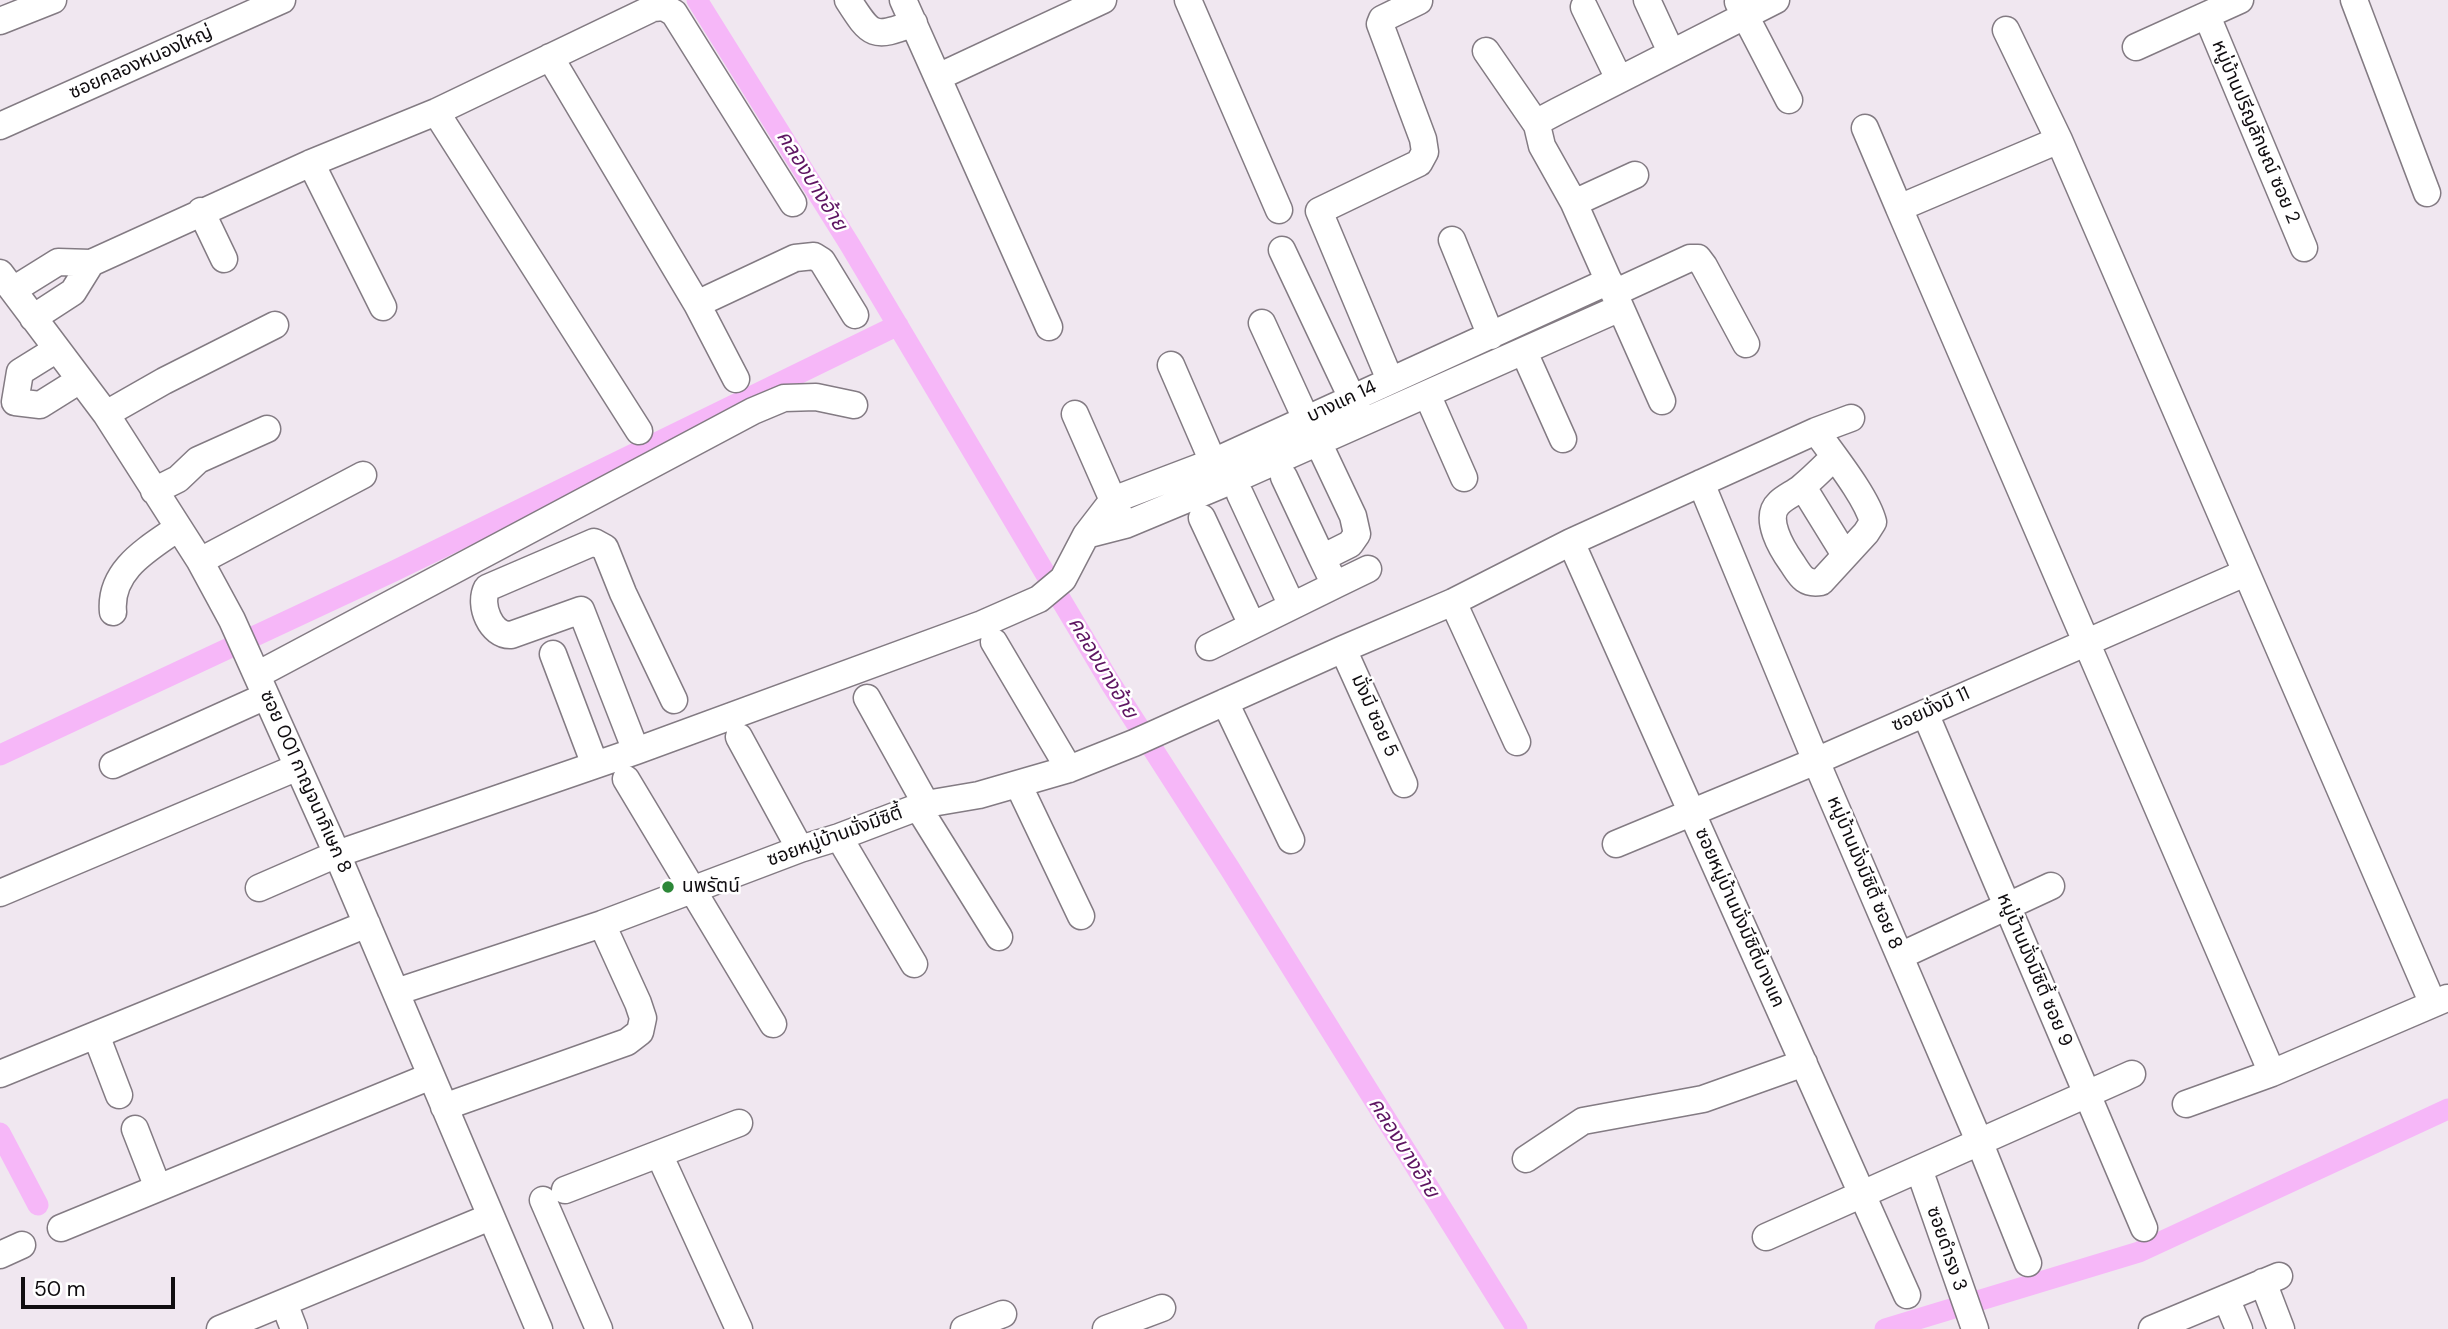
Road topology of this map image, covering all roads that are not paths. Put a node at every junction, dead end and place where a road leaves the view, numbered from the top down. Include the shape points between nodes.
1 (53, 0) edge
2 (848, 0) edge
3 (1103, 0) edge
4 (1188, 0) edge
5 (1647, 0) edge
6 (1776, 0) edge
7 (2239, 0) edge
8 (2354, 0) edge
9 (275, 1) edge
10 (1419, 1) edge
11 (1584, 7) dead end
12 (1741, 8) edge
13 (908, 12) edge
14 (2207, 16) junction
15 (0, 21) edge
16 (2006, 30) dead end
17 (2136, 47) dead end
18 (1486, 51) dead end
19 (1671, 52) junction
20 (550, 57) junction
21 (938, 78) junction
22 (1619, 79) junction
23 (1789, 100) dead end
24 (436, 112) junction
25 (1537, 125) junction
26 (0, 127) edge
27 (1865, 128) dead end
28 (2059, 140) junction
29 (311, 163) junction
30 (1635, 175) dead end
31 (2427, 193) dead end
32 (793, 203) dead end
33 (1574, 203) junction
34 (1899, 208) junction
35 (1279, 210) dead end
36 (201, 211) junction
37 (1452, 240) dead end
38 (2304, 248) dead end
39 (1282, 250) dead end
40 (224, 259) dead end
41 (91, 263) junction
42 (7, 281) edge
43 (1614, 294) junction
44 (697, 304) junction
45 (383, 307) dead end
46 (855, 315) dead end
47 (33, 318) junction
48 (1262, 323) dead end
49 (275, 325) dead end
50 (1049, 327) dead end
51 (1491, 336) junction
52 (1746, 344) dead end
53 (57, 349) junction
54 (1524, 352) junction
55 (1171, 365) dead end
56 (736, 379) dead end
57 (80, 380) junction
58 (1390, 380) junction
59 (1427, 394) junction
60 (1352, 397) junction
61 (1662, 401) dead end
62 (5, 403) edge
63 (853, 405) dead end
64 (106, 414) junction
65 (1075, 414) dead end
66 (1851, 418) dead end
67 (1363, 421) junction
68 (267, 429) dead end
69 (1312, 430) junction
70 (639, 431) dead end
71 (1815, 431) junction
72 (1563, 439) dead end
73 (1834, 457) junction
74 (1227, 473) junction
75 (363, 475) dead end
76 (1284, 477) dead end
77 (1464, 478) dead end
78 (1701, 483) junction
79 (1803, 487) junction
80 (154, 491) junction
81 (1113, 500) junction
82 (1202, 519) dead end
83 (1125, 524) junction
84 (178, 528) junction
85 (1086, 535) junction
86 (1571, 542) junction
87 (1845, 555) junction
88 (1322, 558) junction
89 (200, 561) junction
90 (1368, 569) dead end
91 (2245, 573) junction
92 (1335, 585) junction
93 (623, 593) junction
94 (1453, 602) junction
95 (1292, 606) junction
96 (580, 610) junction
97 (113, 612) dead end
98 (1252, 625) junction
99 (2087, 640) junction
100 (994, 642) dead end
101 (1209, 647) dead end
102 (1343, 649) junction
103 (553, 654) dead end
104 (262, 685) junction
105 (867, 698) dead end
106 (674, 700) dead end
107 (1225, 702) junction
108 (1925, 713) junction
109 (739, 737) dead end
110 (1517, 743) dead end
111 (636, 751) junction
112 (1816, 761) junction
113 (113, 765) dead end
114 (595, 765) junction
115 (298, 767) junction
116 (1069, 769) junction
117 (626, 779) dead end
118 (1018, 784) junction
119 (1404, 784) dead end
120 (922, 806) junction
121 (1692, 812) junction
122 (839, 837) junction
123 (1291, 840) dead end
124 (1616, 844) dead end
125 (800, 849) junction
126 (337, 854) junction
127 (2051, 886) dead end
128 (259, 888) dead end
129 (691, 890) junction
130 (0, 893) edge
131 (2007, 907) junction
132 (1081, 916) dead end
133 (367, 924) junction
134 (602, 924) junction
135 (999, 937) dead end
136 (1900, 956) junction
137 (914, 964) dead end
138 (396, 992) junction
139 (2440, 1001) edge
140 (773, 1024) dead end
141 (96, 1035) junction
142 (1804, 1063) junction
143 (2272, 1073) junction
144 (0, 1074) edge
145 (2132, 1074) dead end
146 (431, 1076) junction
147 (120, 1096) dead end
148 (2087, 1096) junction
149 (2186, 1104) dead end
150 (444, 1107) junction
151 (739, 1123) dead end
152 (135, 1129) dead end
153 (1979, 1141) junction
154 (659, 1154) junction
155 (1526, 1159) dead end
156 (1919, 1169) junction
157 (158, 1188) junction
158 (1861, 1194) junction
159 (490, 1217) junction
160 (61, 1228) dead end
161 (2144, 1228) dead end
162 (1766, 1237) dead end
163 (2028, 1263) dead end
164 (1907, 1295) dead end
165 (2226, 1298) junction
166 (284, 1303) junction
167 (1163, 1308) dead end
168 (1003, 1314) dead end
169 (220, 1329) edge
170 (294, 1329) edge
171 (539, 1329) edge
172 (599, 1329) edge
173 (739, 1329) edge
174 (964, 1329) edge
175 (1106, 1329) edge
176 (1975, 1329) edge
177 (2152, 1329) edge
178 (2239, 1329) edge
179 (2281, 1329) edge

1 - 15 street
2 - 13 street via 863,24 875,32 888,33
3 - 21 street
4 - 35 street
5 - 19 street
6 - 12 street
7 - 14 street
8 - 31 street
9 - 26 street, ซอยคลองหนองใหญ่
10 - 58 street via 1380,24 1425,152 1419,163 1319,211
11 - 22 street
12 - 19 street
12 - 23 street
13 - 21 street
14 - 17 street
14 - 38 street, หมู่บ้านปรีญลักษณ์ ซอย 2
16 - 28 street
18 - 25 street
19 - 22 street
20 - 24 street
20 - 32 street via 653,8 664,7 674,13
20 - 44 street
21 - 50 street
22 - 25 street
24 - 29 street
24 - 70 street
25 - 33 street via 1542,146
27 - 34 street
28 - 34 street
28 - 91 street
29 - 36 street
29 - 45 street
30 - 33 street
33 - 43 street
34 - 99 street
36 - 40 street
36 - 41 street
37 - 51 street
39 - 60 street
41 - 42 street via 58,262
41 - 47 street via 74,292
42 - 47 street, ซอย 001 กาญจนาภิเษก 8
43 - 51 street, บางแค 14
43 - 52 street via 1698,258
43 - 54 street, บางแค 14
43 - 61 street
44 - 46 street via 795,258 814,256 822,261
44 - 56 street
47 - 53 street, ซอย 001 กาญจนาภิเษก 8
48 - 69 street
49 - 64 street
51 - 58 street, บางแค 14
53 - 57 street, ซอย 001 กาญจนาภิเษก 8
53 - 62 street via 20,372
54 - 59 street, บางแค 14
54 - 72 street
55 - 74 street
57 - 62 street via 40,405
57 - 64 street, ซอย 001 กาญจนาภิเษก 8
58 - 60 street, บางแค 14
59 - 67 street, บางแค 14
59 - 77 street
60 - 67 street
60 - 69 street, บางแค 14
63 - 104 street via 816,397 784,398 753,411
64 - 80 street, ซอย 001 กาญจนาภิเษก 8
65 - 81 street
66 - 71 street
67 - 69 street, บางแค 14
68 - 80 street via 198,460 178,479
69 - 74 street, บางแค 14
69 - 88 street via 1357,534 1350,544
71 - 73 street
71 - 78 street
73 - 79 street
73 - 87 street via 1872,522
74 - 81 street, บางแค 14
74 - 83 street, บางแค 14
74 - 95 street
75 - 89 street
76 - 88 street
78 - 86 street
78 - 112 street, หมู่บ้านมั่งมีซิตี้ ซอย 8
79 - 87 street
79 - 87 street via 1777,504 1774,512 1773,524 1785,554 1811,584 1821,582
80 - 84 street, ซอย 001 กาญจนาภิเษก 8
81 - 83 street
81 - 85 street
82 - 98 street
83 - 85 street, บางแค 14
84 - 89 street, ซอย 001 กาญจนาภิเษก 8
84 - 97 street via 127,567 117,581
85 - 111 street via 1063,579 1039,599
86 - 94 street
86 - 121 street, ซอยหมู่บ้านมั่งมีซิตี้บางแค
88 - 92 street
89 - 104 street, ซอย 001 กาญจนาภิเษก 8
90 - 92 street
91 - 99 street, ซอยมั่งมี 11
91 - 139 street
92 - 95 street
93 - 96 street
93 - 96 street via 606,548 594,542 486,589 484,594 483,603 495,630 503,635
93 - 106 street
94 - 102 street
94 - 110 street
95 - 98 street
96 - 111 street
98 - 101 street
99 - 108 street, ซอยมั่งมี 11
99 - 143 street
100 - 116 street
102 - 107 street
102 - 119 street, มั่งมี ซอย 5
103 - 114 street
104 - 113 street
104 - 115 street, ซอย 001 กาญจนาภิเษก 8
105 - 120 street
107 - 116 street, ซอยหมู่บ้านมั่งมีซิตี้
107 - 123 street
108 - 112 street, ซอยมั่งมี 11
108 - 131 street, หมู่บ้านมั่งมีซิตี้ ซอย 9
109 - 125 street
111 - 114 street
112 - 121 street, ซอยมั่งมี 11
112 - 136 street, หมู่บ้านมั่งมีซิตี้ ซอย 8
114 - 126 street
115 - 126 street, ซอย 001 กาญจนาภิเษก 8
115 - 130 street
116 - 118 street, ซอยหมู่บ้านมั่งมีซิตี้
117 - 129 street
118 - 120 street, ซอยหมู่บ้านมั่งมีซิตี้
118 - 132 street
120 - 122 street, ซอยหมู่บ้านมั่งมีซิตี้
120 - 135 street
121 - 124 street, ซอยมั่งมี 11
121 - 142 street, ซอยหมู่บ้านมั่งมีซิตี้บางแค
122 - 125 street, ซอยหมู่บ้านมั่งมีซิตี้
122 - 137 street
125 - 129 street, ซอยหมู่บ้านมั่งมีซิตี้
126 - 128 street
126 - 133 street, ซอย 001 กาญจนาภิเษก 8
127 - 131 street
129 - 134 street, ซอยหมู่บ้านมั่งมีซิตี้
129 - 140 street
131 - 136 street
131 - 148 street, หมู่บ้านมั่งมีซิตี้ ซอย 9
133 - 138 street, ซอย 001 กาญจนาภิเษก 8
133 - 141 street
134 - 138 street, ซอยหมู่บ้านมั่งมีซิตี้
134 - 150 street via 638,1003 643,1018 640,1032 627,1042
136 - 153 street, หมู่บ้านมั่งมีซิตี้ ซอย 8
138 - 146 street, ซอย 001 กาญจนาภิเษก 8
139 - 143 street
141 - 144 street
141 - 147 street
142 - 155 street via 1703,1099 1583,1121
142 - 158 street, ซอยหมู่บ้านมั่งมีซิตี้บางแค
143 - 149 street
145 - 148 street
146 - 150 street, ซอย 001 กาญจนาภิเษก 8
146 - 157 street
148 - 153 street
148 - 161 street, หมู่บ้านมั่งมีซิตี้ ซอย 9
150 - 159 street, ซอย 001 กาญจนาภิเษก 8
151 - 154 street
152 - 157 street
153 - 156 street
153 - 163 street, หมู่บ้านมั่งมีซิตี้ ซอย 8
154 - 172 street via 554,1195
154 - 173 street
156 - 158 street
156 - 176 street, ซอยดำรง 3
157 - 160 street
158 - 162 street
158 - 164 street, ซอยหมู่บ้านมั่งมีซิตี้บางแค
159 - 166 street
159 - 171 street, ซอย 001 กาญจนาภิเษก 8
165 - 177 street
165 - 178 street
165 - 179 street via 2271,1279
166 - 169 street
166 - 170 street
167 - 175 street
168 - 174 street

